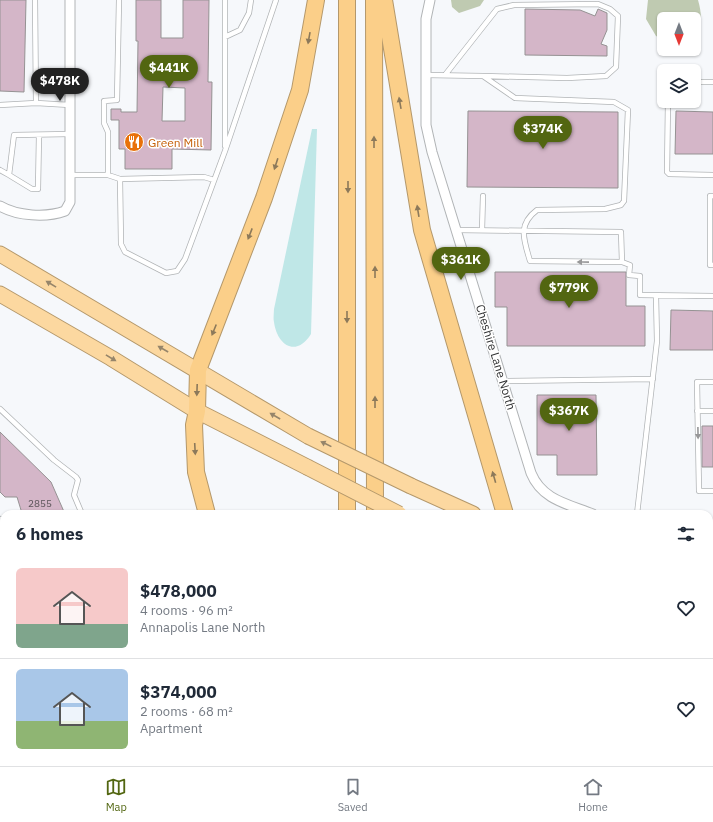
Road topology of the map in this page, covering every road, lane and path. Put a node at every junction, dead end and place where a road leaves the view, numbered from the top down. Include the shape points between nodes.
1 (35, 0) edge
2 (70, 0) edge
3 (119, 0) edge
4 (225, 0) edge
5 (251, 0) edge
6 (276, 0) edge
7 (316, 0) edge
8 (347, 0) edge
9 (374, 0) edge
10 (384, 0) edge
11 (430, 0) edge
12 (225, 37) junction
13 (426, 75) junction
14 (446, 75) junction
15 (483, 76) junction
16 (701, 82) edge
17 (713, 82) edge
18 (36, 103) junction
19 (0, 105) edge
20 (70, 105) junction
21 (668, 108) edge
22 (70, 134) junction
23 (39, 135) junction
24 (225, 151) junction
25 (0, 170) edge
26 (9, 175) junction
27 (70, 175) junction
28 (108, 175) junction
29 (713, 175) edge
30 (120, 179) junction
31 (214, 180) junction
32 (483, 196) dead end
33 (713, 196) edge
34 (0, 206) edge
35 (457, 230) junction
36 (482, 230) junction
37 (522, 232) junction
38 (0, 254) edge
39 (622, 262) junction
40 (713, 265) edge
41 (0, 294) edge
42 (656, 296) junction
43 (713, 296) edge
44 (198, 370) junction
45 (653, 379) junction
46 (503, 381) junction
47 (713, 382) edge
48 (0, 409) edge
49 (197, 411) junction
50 (713, 411) edge
51 (698, 412) junction
52 (200, 489) junction
53 (713, 491) edge
54 (80, 510) edge
55 (197, 510) edge
56 (206, 510) edge
57 (347, 510) edge
58 (375, 510) edge
59 (392, 510) edge
60 (464, 510) edge
61 (504, 510) edge
62 (583, 510) edge
63 (637, 510) edge

1 - 18 lane
2 - 20 street
3 - 28 lane via 117,100 104,101 104,124 108,132
4 - 12 lane
5 - 12 lane via 249,13 240,30
6 - 24 lane
7 -> 44 highway via 300,90 264,198
8 -> 57 highway
58 -> 9 highway
61 -> 10 highway via 422,230
11 - 13 street, Cheshire Lane North via 426,18
12 - 24 lane
13 - 14 lane
13 - 35 street, Cheshire Lane North via 426,126
14 - 15 lane
14 - 15 lane via 498,9 514,5 598,4 618,16 616,67 606,76
15 - 37 lane via 514,98 614,102 628,110 624,201 621,205 605,209 537,210 530,215
16 - 17 lane
18 - 19 lane
18 - 20 lane
20 - 22 street
21 - 29 lane via 667,172
22 - 23 lane
22 - 27 street
23 - 26 lane via 14,136
23 - 26 lane via 38,189 32,189
24 - 31 lane
25 - 26 lane
27 - 28 lane
27 - 34 street via 70,202 65,211 28,214 10,211
28 - 30 lane
30 - 31 lane via 204,177
30 - 31 lane via 121,244 125,252 166,273 177,271 185,259
32 - 36 lane
33 - 40 lane via 710,196 710,265
35 - 36 lane
35 - 46 street, Cheshire Lane North
36 - 37 lane
39 -> 37 lane via 530,261
37 - 39 lane via 621,232
44 -> 38 highway
39 - 42 lane via 630,265 630,275 640,276 640,295
41 -> 49 highway
42 - 43 lane
42 - 45 lane via 657,341
44 -> 49 highway
60 -> 44 highway, bridge via 308,436
45 - 46 lane
45 - 63 lane
46 - 62 street, Cheshire Lane North via 535,482 548,496
47 - 51 lane via 697,382
48 - 54 lane via 54,460 76,476 78,480 74,495
49 -> 52 highway via 194,425 196,472
49 - 59 highway, bridge
50 - 51 lane
51 -> 53 lane via 699,491
52 - 55 highway
52 - 56 highway

